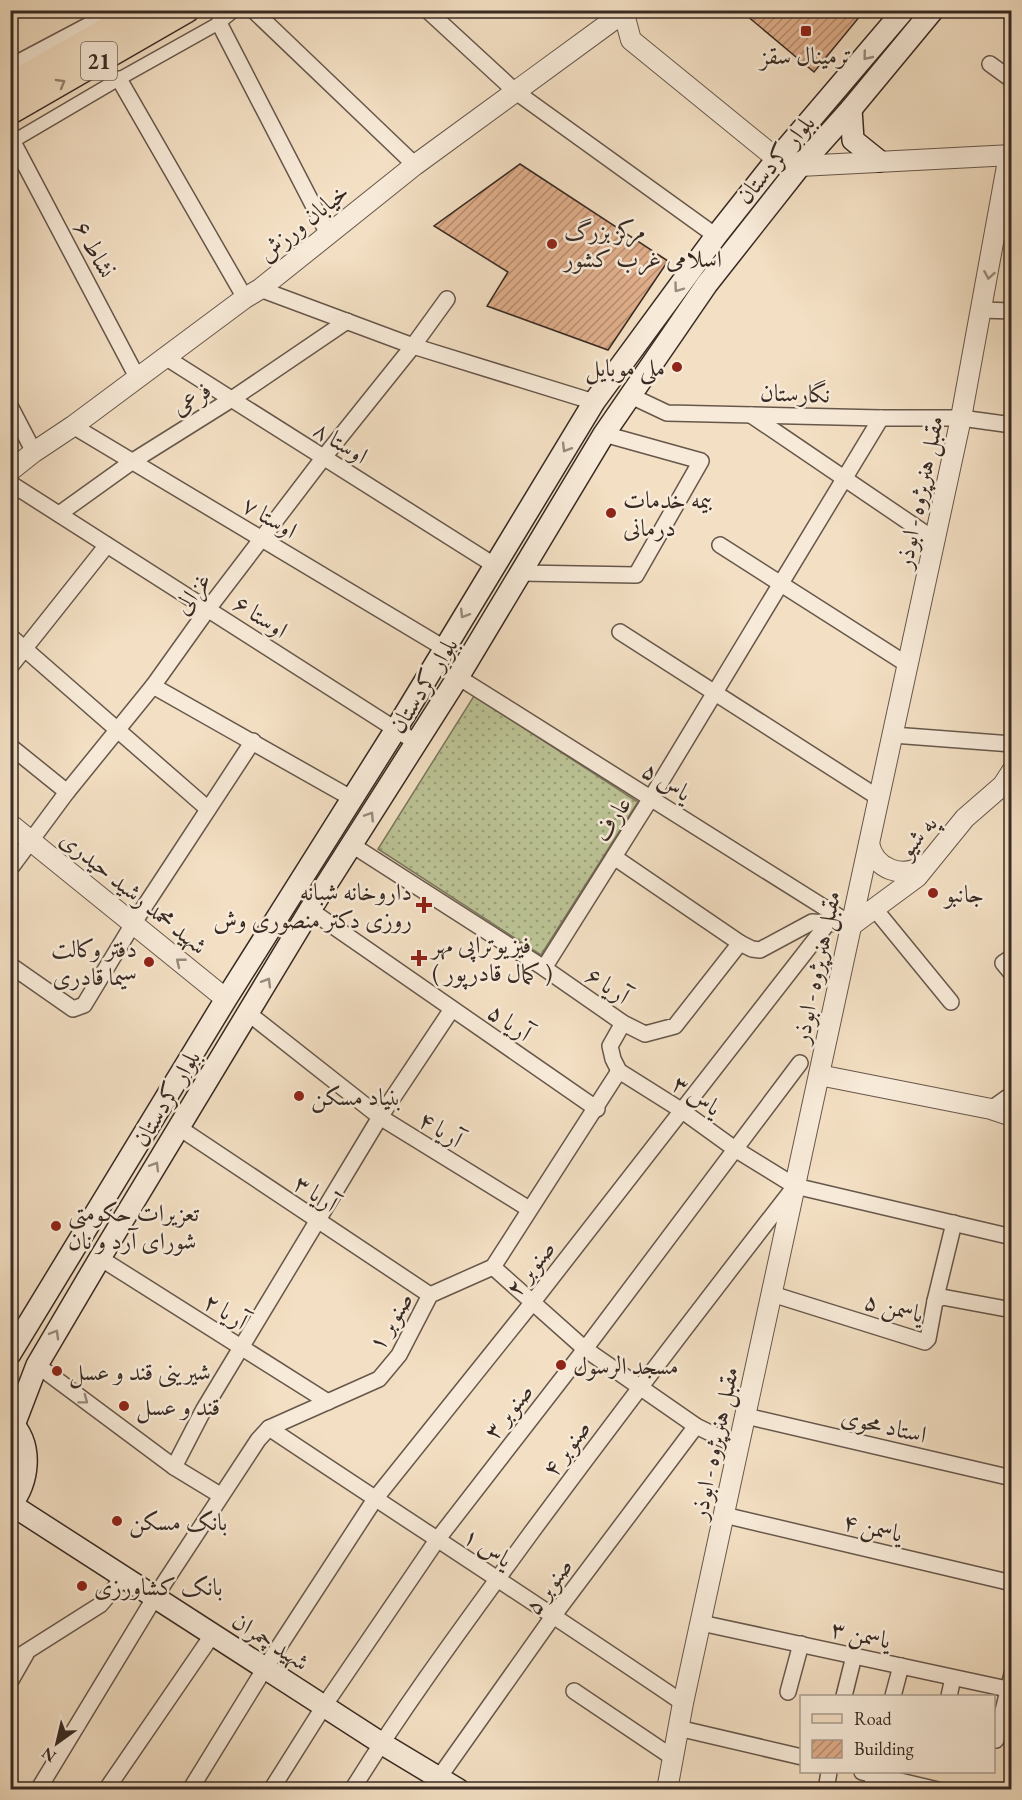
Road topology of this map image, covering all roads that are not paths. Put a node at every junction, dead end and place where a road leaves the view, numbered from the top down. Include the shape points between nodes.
1 (114, 10) edge
2 (142, 10) edge
3 (187, 10) edge
4 (235, 10) edge
5 (253, 10) edge
6 (427, 10) edge
7 (904, 10) edge
8 (933, 10) edge
9 (624, 12) edge
10 (219, 23) junction
11 (990, 64) dead end
12 (10, 65) edge
13 (119, 79) junction
14 (1011, 80) edge
15 (10, 85) edge
16 (516, 92) junction
17 (851, 110) junction
18 (10, 112) edge
19 (12, 142) edge
20 (1011, 154) edge
21 (777, 159) junction
22 (879, 161) junction
23 (415, 165) junction
24 (800, 166) junction
25 (328, 234) junction
26 (716, 236) junction
27 (252, 293) junction
28 (447, 299) dead end
29 (982, 310) junction
30 (1011, 311) edge
31 (347, 321) junction
32 (413, 346) junction
33 (165, 357) junction
34 (137, 377) junction
35 (631, 396) junction
36 (232, 399) junction
37 (594, 402) junction
38 (10, 406) edge
39 (750, 414) junction
40 (881, 418) junction
41 (961, 418) junction
42 (1011, 424) edge
43 (73, 426) junction
44 (604, 434) junction
45 (34, 452) junction
46 (324, 458) junction
47 (133, 461) junction
48 (10, 471) edge
49 (844, 477) junction
50 (10, 483) edge
51 (59, 514) junction
52 (262, 539) junction
53 (935, 540) junction
54 (107, 545) junction
55 (720, 545) dead end
56 (494, 565) junction
57 (520, 573) junction
58 (782, 584) junction
59 (208, 609) junction
60 (620, 632) dead end
61 (10, 636) edge
62 (26, 648) junction
63 (444, 648) junction
64 (908, 665) junction
65 (10, 667) edge
66 (458, 677) junction
67 (153, 686) junction
68 (715, 692) junction
69 (396, 729) junction
70 (118, 730) junction
71 (893, 735) junction
72 (253, 741) junction
73 (417, 743) junction
74 (1011, 744) edge
75 (10, 746) edge
76 (1008, 784) edge
77 (67, 792) junction
78 (351, 798) junction
79 (651, 798) junction
80 (879, 798) junction
81 (208, 809) junction
82 (10, 824) edge
83 (32, 842) junction
84 (869, 844) junction
85 (352, 845) junction
86 (614, 857) junction
87 (934, 858) junction
88 (10, 868) edge
89 (874, 908) junction
90 (310, 910) junction
91 (828, 923) junction
92 (133, 924) junction
93 (852, 925) junction
94 (740, 943) junction
95 (1011, 957) edge
96 (10, 965) edge
97 (544, 968) junction
98 (1011, 974) edge
99 (226, 999) junction
100 (951, 1002) dead end
101 (452, 1009) junction
102 (248, 1013) junction
103 (623, 1023) junction
104 (800, 1063) dead end
105 (619, 1071) junction
106 (819, 1076) junction
107 (1011, 1094) edge
108 (597, 1108) junction
109 (990, 1109) junction
110 (681, 1110) junction
111 (1011, 1116) edge
112 (380, 1117) junction
113 (178, 1127) junction
114 (735, 1149) junction
115 (795, 1186) junction
116 (529, 1209) junction
117 (318, 1221) junction
118 (954, 1222) junction
119 (1011, 1237) edge
120 (100, 1258) junction
121 (493, 1267) junction
122 (772, 1294) junction
123 (430, 1295) junction
124 (935, 1301) junction
125 (532, 1303) junction
126 (1011, 1307) edge
127 (242, 1348) junction
128 (585, 1349) junction
129 (12, 1352) edge
130 (38, 1365) junction
131 (640, 1386) junction
132 (328, 1402) junction
133 (746, 1416) junction
134 (12, 1423) edge
135 (696, 1426) junction
136 (269, 1428) junction
137 (739, 1447) junction
138 (174, 1467) junction
139 (1011, 1478) edge
140 (220, 1495) junction
141 (375, 1498) junction
142 (11, 1505) edge
143 (724, 1515) junction
144 (437, 1540) junction
145 (124, 1577) junction
146 (497, 1580) junction
147 (1011, 1583) edge
148 (155, 1597) junction
149 (554, 1615) junction
150 (701, 1623) junction
151 (213, 1634) junction
152 (801, 1644) junction
153 (28, 1651) junction
154 (854, 1656) junction
155 (10, 1662) edge
156 (901, 1666) junction
157 (265, 1668) junction
158 (1011, 1674) edge
159 (953, 1678) junction
160 (10, 1682) edge
161 (1010, 1690) edge
162 (574, 1691) dead end
163 (788, 1692) dead end
164 (844, 1695) edge
165 (893, 1695) edge
166 (949, 1695) edge
167 (683, 1703) junction
168 (324, 1706) junction
169 (678, 1728) junction
170 (996, 1740) dead end
171 (381, 1743) junction
172 (672, 1757) junction
173 (800, 1757) edge
174 (829, 1773) edge
175 (869, 1778) edge
176 (437, 1783) edge
177 (937, 1789) edge
178 (38, 1790) edge
179 (106, 1790) edge
180 (190, 1790) edge
181 (272, 1790) edge
182 (352, 1790) edge
183 (459, 1790) edge
184 (667, 1790) edge
185 (826, 1790) edge

1 - 12 street
2 - 15 main road, 21
18 -> 3 main road, 21
4 - 10 street
5 - 23 street
6 - 16 street
7 -> 21 main road, بلوار کردستان
8 - 17 main road, بلوار کردستان
9 - 16 street, خیابان ورزش
9 - 21 street via 631,40
10 - 13 street
10 - 25 street
11 - 14 street
13 - 19 street
13 - 27 street
16 - 23 street, خیابان ورزش
16 - 26 street
17 - 22 main road via 853,140
17 - 24 main road, بلوار کردستان
19 - 34 street, نشاط ۶
20 - 22 street
20 -> 29 street, مقبل هنرپژوه - ابوذر
21 - 24 street
21 - 26 main road, بلوار کردستان
22 - 24 street
23 - 25 street, خیابان ورزش
24 - 35 main road, بلوار کردستان via 707,284
25 - 27 street, خیابان ورزش
26 -> 37 main road, بلوار کردستان
27 - 31 street
27 - 33 street, خیابان ورزش
28 - 32 street, غزالی
29 - 30 street
29 - 41 street, مقبل هنرپژوه - ابوذر
31 - 32 street
31 - 36 street, فرعی
32 - 37 street
32 - 46 street, غزالی
33 - 34 street, خیابان ورزش
33 - 36 street, اوستا ۸
34 - 43 street, خیابان ورزش
35 - 39 street, نگارستان via 667,412
35 - 44 main road, بلوار کردستان
36 - 46 street, اوستا ۸
36 - 47 street, فرعی
37 -> 56 main road, بلوار کردستان
38 - 45 street
39 - 40 street, نگارستان
39 - 49 street
40 - 41 street, نگارستان
40 - 49 street, عارف
41 - 42 street, نگارستان
41 - 53 street, مقبل هنرپژوه - ابوذر
43 - 45 street, خیابان ورزش
43 - 47 street, اوستا ۷
44 - 57 main road, بلوار کردستان
44 - 57 street via 701,461 636,575
45 - 48 street, خیابان ورزش
46 - 52 street, غزالی
46 - 56 street, اوستا ۸
47 - 51 street, فرعی
47 - 52 street, اوستا ۷
49 - 53 street
49 - 58 street, عارف
50 - 51 street, اوستا ۶
51 - 54 street, اوستا ۶
52 - 59 street, غزالی
52 - 63 street, اوستا ۷
53 - 64 street, مقبل هنرپژوه - ابوذر
54 - 59 street, اوستا ۶
54 - 62 street
55 - 58 street
56 -> 63 main road, بلوار کردستان
57 - 66 main road, بلوار کردستان
58 - 64 street
58 - 68 street, عارف
59 - 67 street, غزالی
59 - 69 street, اوستا ۶
60 - 68 street
61 - 62 street
62 - 65 street
62 - 70 street
63 - 69 main road, بلوار کردستان
64 - 71 street, مقبل هنرپژوه - ابوذر
66 - 73 main road, بلوار کردستان
66 - 79 street, یاس ۵
67 - 70 street, غزالی
67 - 72 street
68 - 79 street, عارف
68 - 80 street
69 - 73 street, اوستا ۶
69 - 78 main road, بلوار کردستان
70 - 77 street, غزالی
70 - 81 street
71 - 74 street
71 - 80 street, مقبل هنرپژوه - ابوذر
72 - 78 street
72 - 81 street
85 -> 73 main road, بلوار کردستان
75 - 77 street
76 - 87 street, په شیو via 965,819
77 - 83 street, غزالی
78 - 99 main road, بلوار کردستان
79 - 86 street, عارف
79 - 93 street, یاس ۵
80 - 84 street, مقبل هنرپژوه - ابوذر
81 - 92 street
82 - 83 street, شهید محمد رشید حیدری
83 - 88 street, غزالی
83 - 92 street, شهید محمد رشید حیدری
84 - 87 street via 876,861 900,872 918,869
84 - 93 street, مقبل هنرپژوه - ابوذر
85 - 90 main road, بلوار کردستان
85 - 97 street, آریا ۶
86 - 94 street
86 - 97 street, عارف
87 - 89 street, په شیو via 917,877
89 - 93 street, په شیو
89 - 100 street
90 - 101 street, آریا ۵
102 -> 90 main road, بلوار کردستان
91 - 93 street
91 - 94 street via 812,921 760,950
91 - 110 street, صنوبر ۲
92 - 96 street via 79,1009 73,1010
99 -> 92 street, شهید محمد رشید حیدری
93 - 106 street, مقبل هنرپژوه - ابوذر
94 - 103 street, آریا ۶ via 675,1026 645,1034
95 - 98 street via 1003,963
97 - 103 street, آریا ۶
99 - 129 main road, بلوار کردستان
101 - 108 street, آریا ۵
101 - 112 street
102 - 112 street, آریا ۴
102 - 113 main road, بلوار کردستان
103 - 105 street via 610,1046
104 - 114 street, صنوبر ۳
105 - 108 street
105 - 110 street, یاس ۳
106 - 109 street
106 - 115 street, مقبل هنرپژوه - ابوذر
107 - 109 street
108 - 116 street
109 - 111 street
110 - 114 street, یاس ۳
110 - 125 street, صنوبر ۲
112 - 116 street, آریا ۴
112 - 117 street
113 - 117 street, آریا ۳
120 -> 113 main road, بلوار کردستان
114 - 115 street, یاس ۳
114 - 128 street, صنوبر ۳
115 - 118 street, یاس ۳
115 - 122 street, مقبل هنرپژوه - ابوذر
115 - 131 street, صنوبر ۴
116 - 121 street
117 - 123 street, آریا ۳
117 - 127 street
118 - 119 street, یاس ۳
118 - 124 street
120 - 127 street, آریا ۲
130 -> 120 main road, بلوار کردستان
121 - 123 street, صنوبر ۱
121 - 125 street
122 - 124 street, یاسمن ۵ via 925,1342
122 - 133 street, مقبل هنرپژوه - ابوذر
123 - 132 street, صنوبر ۱ via 399,1355 379,1378
124 - 126 street, یاسمن ۵ via 942,1297
125 - 128 street
125 - 141 street, صنوبر ۲
127 - 132 street, آریا ۲
127 - 138 street
128 - 131 street
128 - 144 street, صنوبر ۳
129 - 130 main road
130 - 134 main road, بلوار کردستان
130 -> 138 street
131 - 135 street
131 - 146 street, صنوبر ۴
132 - 136 street, صنوبر ۱
133 - 137 street, مقبل هنرپژوه - ابوذر
133 - 139 street, استاد محوی
134 - 142 main road via 24,1444 27,1465 23,1486
135 - 137 street
135 - 149 street, صنوبر ۵
136 - 140 street, صنوبر ۱
136 - 141 street, یاس ۱
137 - 143 street, مقبل هنرپژوه - ابوذر
138 - 140 street
140 - 148 street, صنوبر ۱
141 - 144 street, یاس ۱
141 - 157 street, صنوبر ۲
142 - 145 main road, شهید چمران
143 - 147 street, یاسمن ۴
143 - 150 street, مقبل هنرپژوه - ابوذر
144 - 146 street, یاس ۱
144 - 168 street, صنوبر ۳
145 - 148 main road, شهید چمران
145 - 153 street via 100,1605
146 - 149 street, یاس ۱
146 - 171 street, صنوبر ۴
148 - 151 main road, شهید چمران
148 - 178 street, صنوبر ۱
149 - 167 street, یاس ۱
149 - 176 street, صنوبر ۵
150 - 152 street, یاسمن ۳
150 - 167 street, مقبل هنرپژوه - ابوذر
151 - 157 main road, شهید چمران
151 - 179 street
152 - 154 street, یاسمن ۳
152 - 163 street
153 - 155 street
153 - 160 street
154 - 156 street, یاسمن ۳
154 - 164 street
156 - 159 street, یاسمن ۳
156 - 165 street
157 - 168 main road, شهید چمران
157 - 180 street, صنوبر ۲
158 - 161 street
159 - 161 street, یاسمن ۳
159 - 166 street
161 - 170 street
162 - 172 street
167 - 169 street, مقبل هنرپژوه - ابوذر
168 - 171 main road, شهید چمران
168 - 181 street, صنوبر ۳
169 - 172 street, مقبل هنرپژوه - ابوذر
169 - 173 street
171 - 176 main road, شهید چمران
171 - 182 street, صنوبر ۴
172 - 184 street, مقبل هنرپژوه - ابوذر
174 - 185 street
175 - 177 street
176 - 183 main road, شهید چمران

